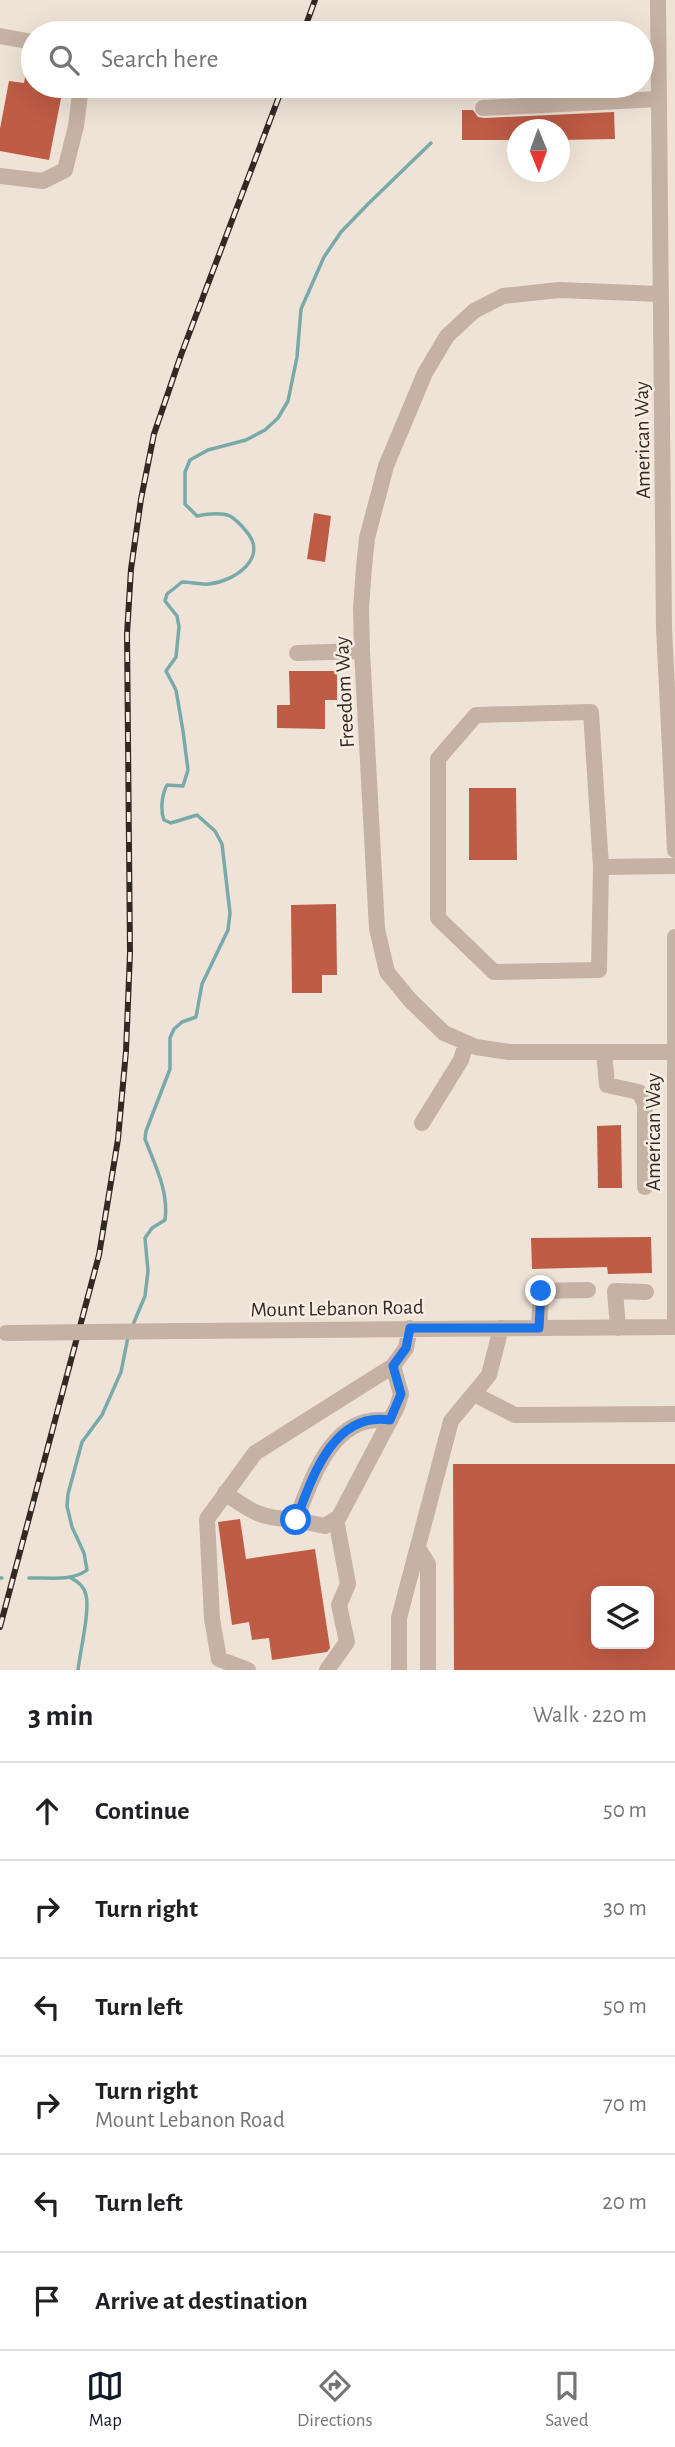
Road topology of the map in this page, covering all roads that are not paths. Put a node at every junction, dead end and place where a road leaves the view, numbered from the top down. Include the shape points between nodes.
1 (658, 0) edge
2 (667, 30) edge
3 (0, 36) edge
4 (21, 40) edge
5 (80, 98) edge
6 (659, 99) junction
7 (483, 107) dead end
8 (0, 176) edge
9 (668, 241) edge
10 (660, 294) junction
11 (669, 411) edge
12 (669, 550) edge
13 (670, 627) edge
14 (362, 652) junction
15 (297, 653) dead end
16 (671, 709) edge
17 (674, 800) edge
18 (674, 822) edge
19 (675, 850) edge
20 (675, 866) edge
21 (601, 867) junction
22 (675, 937) edge
23 (466, 1042) junction
24 (604, 1052) junction
25 (674, 1052) edge
26 (674, 1073) edge
27 (422, 1123) dead end
28 (675, 1157) edge
29 (645, 1187) dead end
30 (675, 1248) edge
31 (588, 1290) dead end
32 (646, 1292) dead end
33 (675, 1327) edge
34 (410, 1328) junction
35 (501, 1328) junction
36 (539, 1328) junction
37 (618, 1328) junction
38 (3, 1333) edge
39 (393, 1366) junction
40 (474, 1394) junction
41 (675, 1414) edge
42 (390, 1420) junction
43 (225, 1493) junction
44 (336, 1519) junction
45 (296, 1520) junction
46 (418, 1548) junction
47 (248, 1670) edge
48 (327, 1670) edge
49 (400, 1670) edge
50 (428, 1670) edge

1 - 2 street, American Way
2 - 6 street, American Way
3 - 4 street
5 - 8 street via 65,170 43,181
6 - 7 street
6 - 9 street, American Way
9 - 10 street, American Way
10 - 11 street, American Way
10 - 14 street, Freedom Way via 559,290 503,296 474,311 447,336 425,373 376,502 364,567
11 - 12 street, American Way
12 - 13 street, American Way
13 - 16 street, American Way
14 - 15 street
14 - 23 street, Freedom Way via 377,929 387,972 420,1012 444,1033
16 - 17 street, American Way
17 - 18 street, American Way
18 - 19 street, American Way
20 - 21 street
21 - 21 street via 599,970 494,972 438,918 438,759 476,715 591,712
22 - 25 street, American Way
23 - 24 street, Freedom Way via 509,1052
23 - 27 street via 461,1060
24 - 25 street, Freedom Way
24 - 29 street via 607,1085 639,1091 645,1104
25 - 26 street, American Way
26 - 28 street, American Way
28 - 30 street, American Way
30 - 33 street, American Way
31 - 36 street via 541,1291
32 - 37 street via 615,1291
33 - 37 street, Mount Lebanon Road
34 - 35 street, Mount Lebanon Road
34 - 38 street, Mount Lebanon Road, bridge
34 - 39 street via 406,1348
35 - 36 street, Mount Lebanon Road
35 - 40 street via 489,1375
36 - 37 street, Mount Lebanon Road
39 - 42 street via 401,1394
39 - 43 street via 256,1453
40 - 41 street via 515,1415
40 - 46 street via 452,1421
42 - 44 street
42 - 45 street via 376,1418 342,1432 313,1474
43 - 45 street via 253,1513
43 - 47 street via 207,1519 212,1619 219,1658
44 - 45 street via 325,1526
44 - 48 street via 348,1584 339,1605 346,1642
46 - 49 street via 399,1618
46 - 50 street via 428,1564

